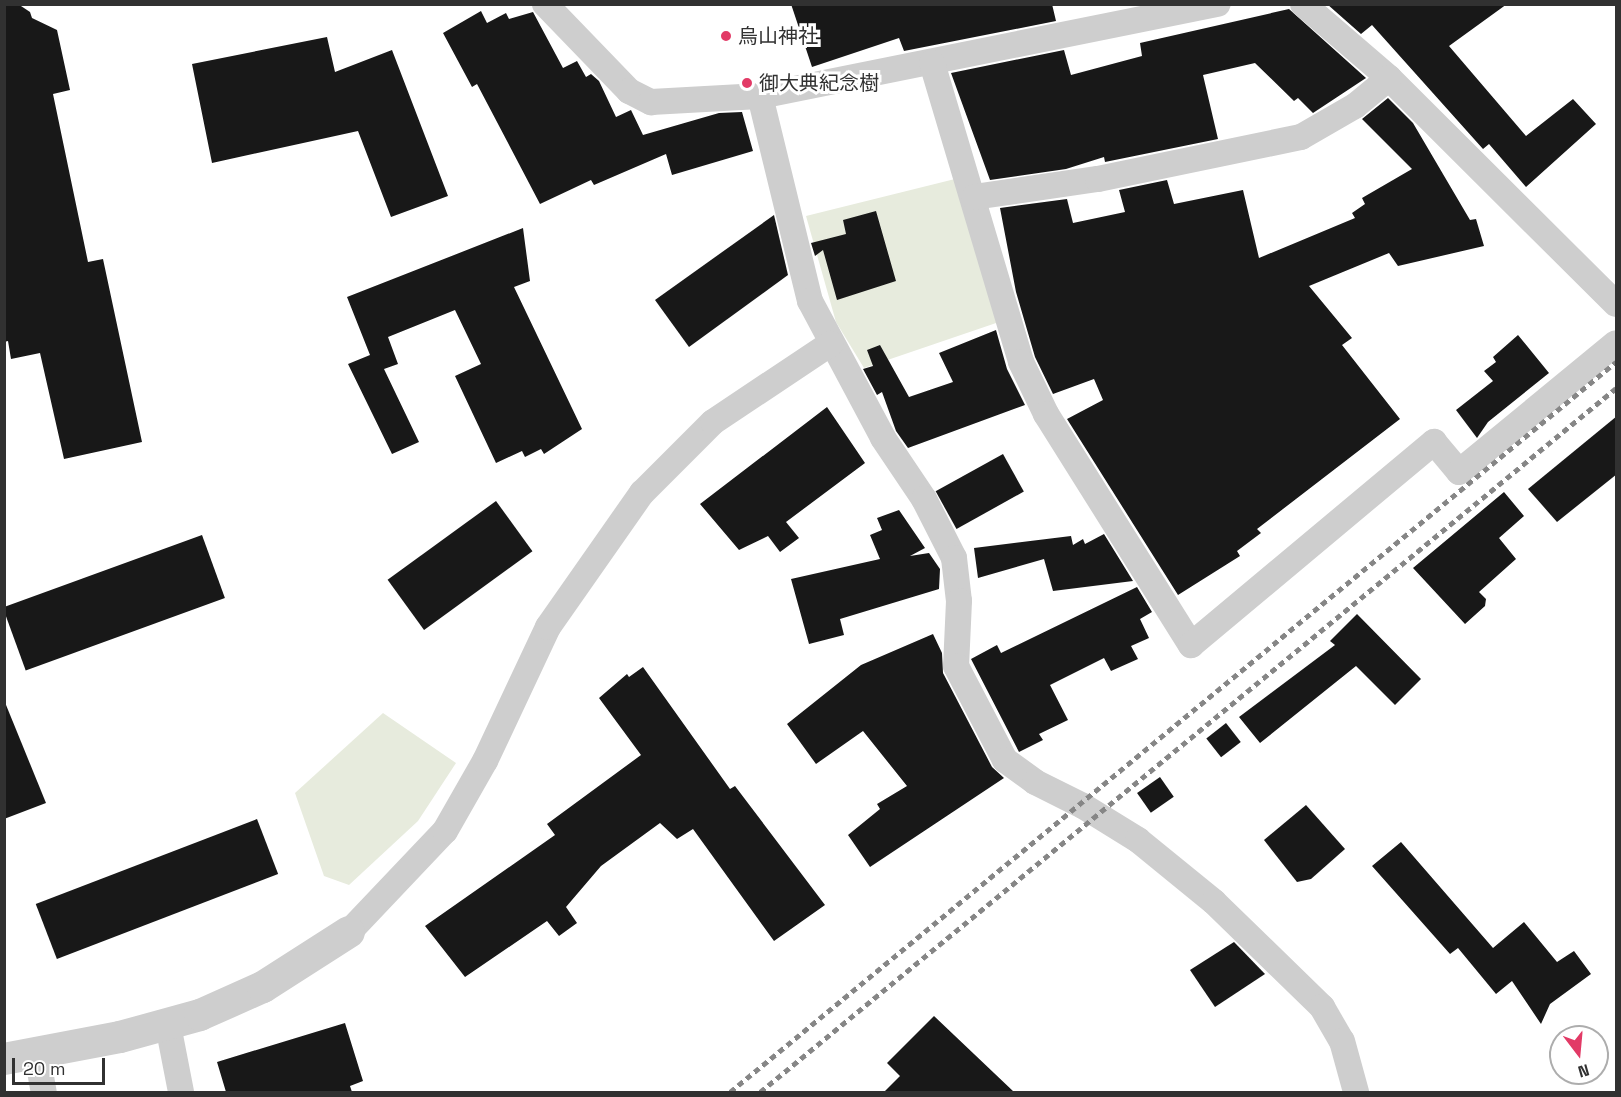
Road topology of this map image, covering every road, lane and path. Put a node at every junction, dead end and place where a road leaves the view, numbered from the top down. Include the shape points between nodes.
1 (545, 4) edge
2 (1218, 4) edge
3 (1303, 4) edge
4 (932, 63) junction
5 (1389, 78) junction
6 (759, 96) junction
7 (974, 198) junction
8 (1617, 304) edge
9 (830, 344) junction
10 (1617, 344) edge
11 (349, 932) joint
12 (168, 1025) junction
13 (37, 1054) junction
14 (4, 1059) edge
15 (44, 1092) edge
16 (181, 1092) edge
17 (1356, 1092) edge

1 - 6 street via 628,91 651,102
2 - 4 street
3 - 5 street
4 - 6 street
4 - 7 street
5 - 7 street via 1355,106 1301,136 1098,179
5 - 8 street
6 - 9 street via 810,301
7 - 10 street via 1021,362 1046,414 1191,645 1434,442 1459,472
9 - 11 street via 713,422 642,493 548,627 485,761 445,831
9 - 17 street via 954,558 959,601 956,666 1005,760 1035,782 1138,840 1214,902 1322,1007 1342,1041
11 - 12 street via 263,987
12 - 13 street
12 - 16 street
13 - 14 street
13 - 15 street

